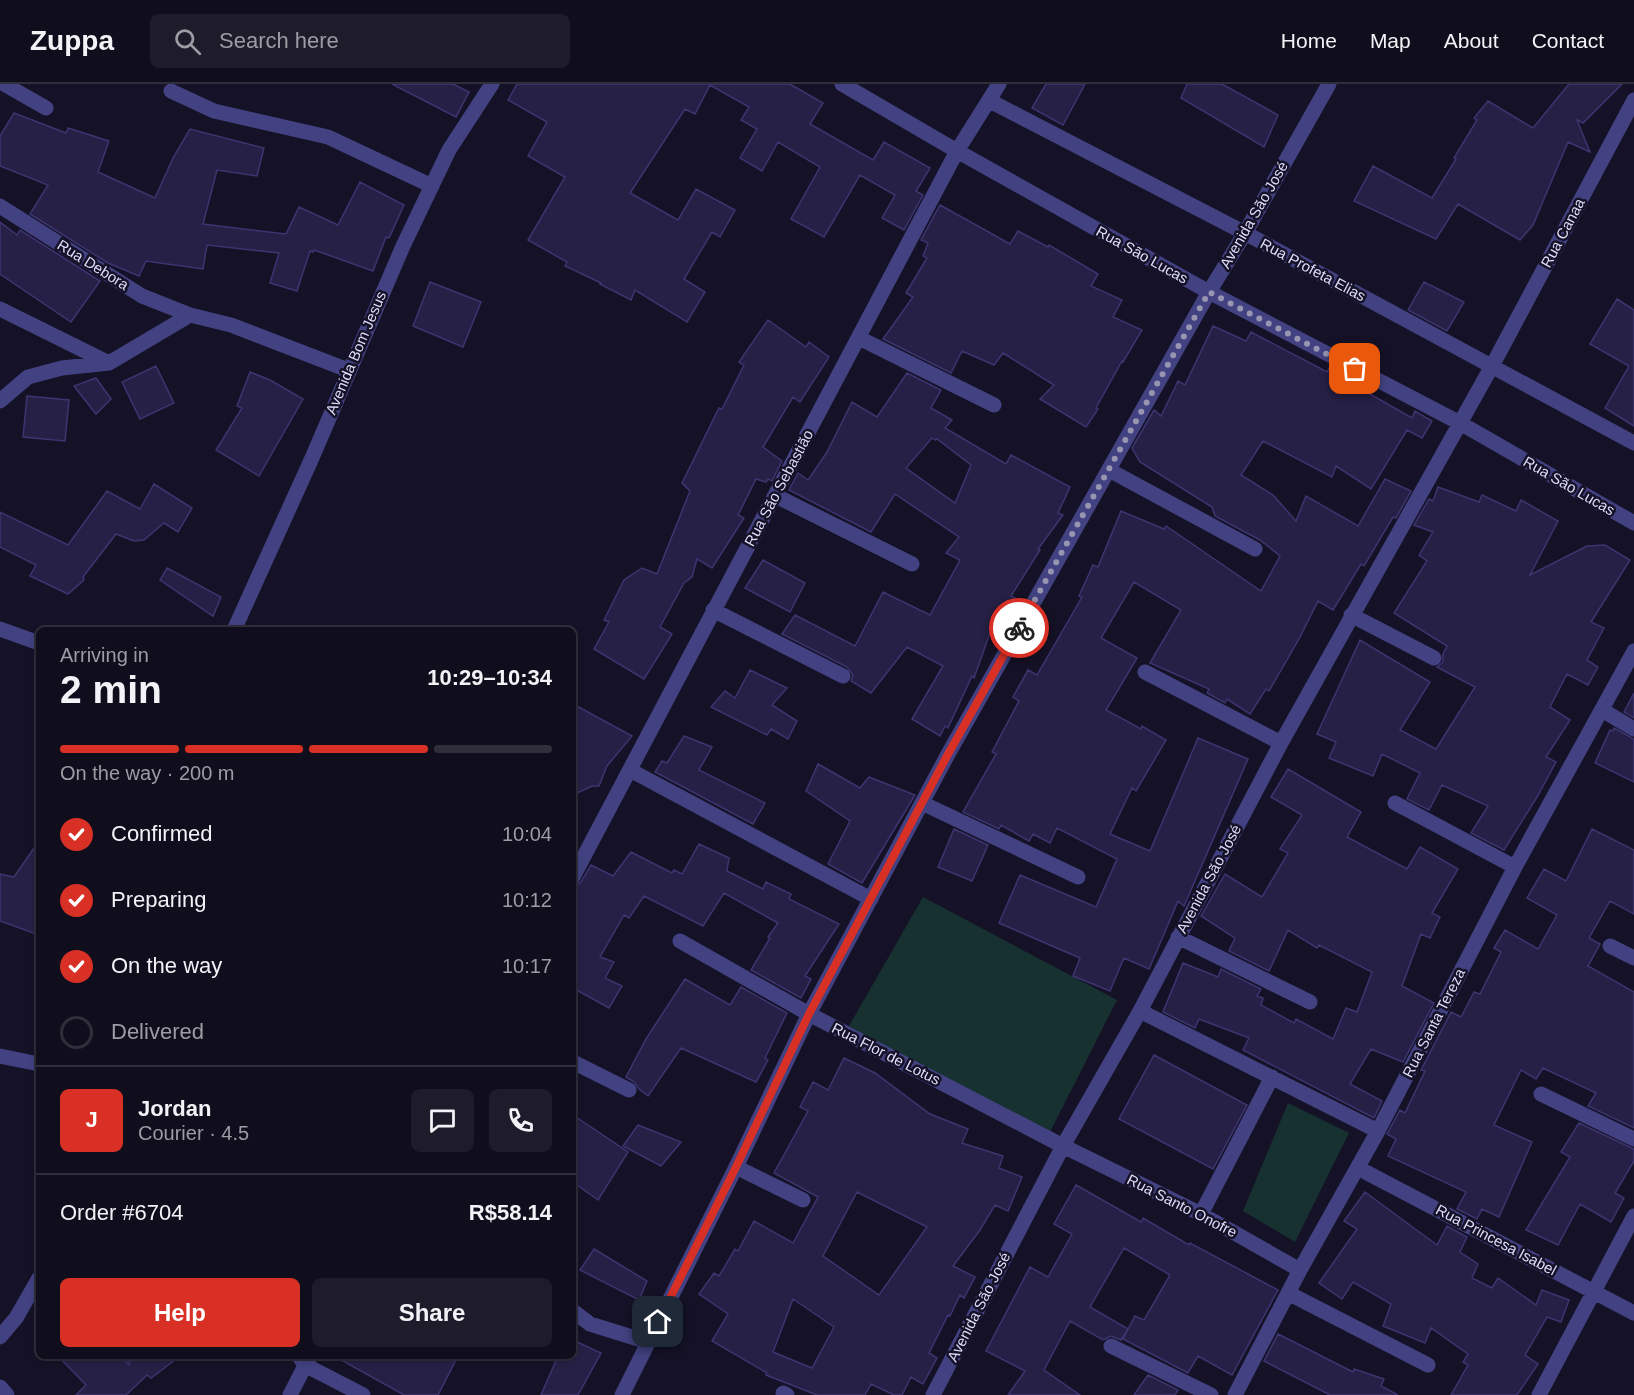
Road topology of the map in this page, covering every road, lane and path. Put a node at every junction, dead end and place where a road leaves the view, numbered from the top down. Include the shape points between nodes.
1 (4, 84) edge
2 (492, 84) edge
3 (842, 84) edge
4 (999, 84) edge
5 (1329, 84) edge
6 (171, 91) dead end
7 (1634, 100) edge
8 (990, 101) junction
9 (46, 108) dead end
10 (957, 152) junction
11 (432, 186) junction
12 (0, 206) edge
13 (1245, 233) junction
14 (1209, 292) junction
15 (0, 309) edge
16 (190, 315) junction
17 (859, 338) junction
18 (109, 363) junction
19 (1492, 366) junction
20 (348, 370) junction
21 (0, 401) edge
22 (994, 405) dead end
23 (1460, 423) junction
24 (1634, 443) edge
25 (1108, 470) junction
26 (776, 496) junction
27 (1634, 523) edge
28 (1255, 549) dead end
29 (912, 564) dead end
30 (713, 610) junction
31 (1351, 615) junction
32 (235, 627) edge
33 (0, 628) edge
34 (36, 643) edge
35 (1634, 651) edge
36 (1434, 658) dead end
37 (1145, 672) dead end
38 (843, 676) dead end
39 (1602, 710) junction
40 (1634, 729) edge
41 (1281, 743) junction
42 (630, 770) junction
43 (922, 803) junction
44 (1395, 803) dead end
45 (1515, 867) junction
46 (576, 872) edge
47 (1078, 877) dead end
48 (871, 899) junction
49 (1178, 937) junction
50 (680, 941) dead end
51 (1610, 946) dead end
52 (1634, 958) edge
53 (1310, 1002) dead end
54 (1140, 1011) junction
55 (809, 1014) junction
56 (0, 1056) edge
57 (36, 1063) edge
58 (576, 1064) edge
59 (1272, 1077) junction
60 (629, 1090) dead end
61 (1541, 1094) dead end
62 (1378, 1131) junction
63 (1634, 1140) edge
64 (1063, 1146) junction
65 (736, 1167) junction
66 (1358, 1168) junction
67 (803, 1200) dead end
68 (1201, 1214) junction
69 (1634, 1216) edge
70 (1300, 1270) junction
71 (36, 1283) edge
72 (1595, 1292) junction
73 (1288, 1293) junction
74 (576, 1313) edge
75 (1634, 1313) edge
76 (0, 1337) edge
77 (648, 1342) junction
78 (1111, 1346) dead end
79 (305, 1359) edge
80 (1428, 1365) dead end
81 (0, 1387) edge
82 (7, 1395) edge
83 (290, 1395) edge
84 (363, 1395) edge
85 (622, 1395) edge
86 (933, 1395) edge
87 (1211, 1395) edge
88 (1235, 1395) edge
89 (1539, 1395) edge

1 - 9 street
2 - 11 street, Avenida Bom Jesus via 449,150
3 - 10 street, Rua São Lucas
4 - 8 street, Rua São Sebastião
5 - 13 street, Avenida São José
6 - 11 street via 214,111 328,137
7 - 19 street, Rua Canaa
8 - 10 street, Rua São Sebastião
8 - 13 street, Rua Profeta Elias
10 - 14 street, Rua São Lucas
10 - 17 street, Rua São Sebastião
11 - 20 street, Avenida Bom Jesus
12 - 16 street, Rua Debora via 142,296
13 - 14 street, Avenida São José
13 - 19 street, Rua Profeta Elias
14 - 23 street, Rua São Lucas
14 - 25 street, Avenida São José
15 - 18 street
16 - 18 street
16 - 20 street, Rua Debora via 231,325
17 - 22 street
17 - 26 street, Rua São Sebastião
18 - 21 street via 62,368 28,377
19 - 23 street, Avenida São José
19 - 24 street, Rua Profeta Elias
20 - 32 street, Avenida Bom Jesus
23 - 27 street, Rua São Lucas
23 - 31 street, Avenida São José
25 - 28 street
25 - 43 street, Avenida São José
26 - 29 street
26 - 30 street, Rua São Sebastião
30 - 38 street
30 - 42 street, Rua São Sebastião
31 - 36 street
31 - 41 street, Avenida São José
33 - 34 street
35 - 39 street, Rua Santa Tereza
37 - 41 street
39 - 40 street
39 - 45 street, Rua Santa Tereza
41 - 49 street, Avenida São José
42 - 46 street, Rua São Sebastião
42 - 48 street
43 - 47 street
43 - 48 street, Avenida São José
44 - 45 street
45 - 62 street, Rua Santa Tereza
48 - 55 street, Avenida São José
49 - 53 street
49 - 54 street, Avenida São José
50 - 55 street, Rua Flor de Lotus
51 - 52 street
54 - 59 street
54 - 64 street, Avenida São José
55 - 64 street, Rua Flor de Lotus
55 - 65 street, Avenida São José
56 - 57 street
58 - 60 street
59 - 62 street
59 - 68 street
61 - 63 street
62 - 66 street, Rua Santa Tereza
64 - 68 street, Rua Santo Onofre
64 - 86 street, Avenida São José
65 - 67 street
65 - 77 street, Avenida São José
66 - 70 street, Rua Santa Tereza
66 - 72 street, Rua Princesa Isabel
68 - 70 street, Rua Santo Onofre
69 - 72 street
70 - 73 street, Rua Santa Tereza
71 - 76 street
72 - 75 street, Rua Princesa Isabel
72 - 89 street
73 - 80 street
73 - 88 street, Rua Santa Tereza
74 - 77 street via 590,1324
77 - 85 street, Avenida São José
78 - 87 street
79 - 83 street
79 - 84 street
81 - 82 street

